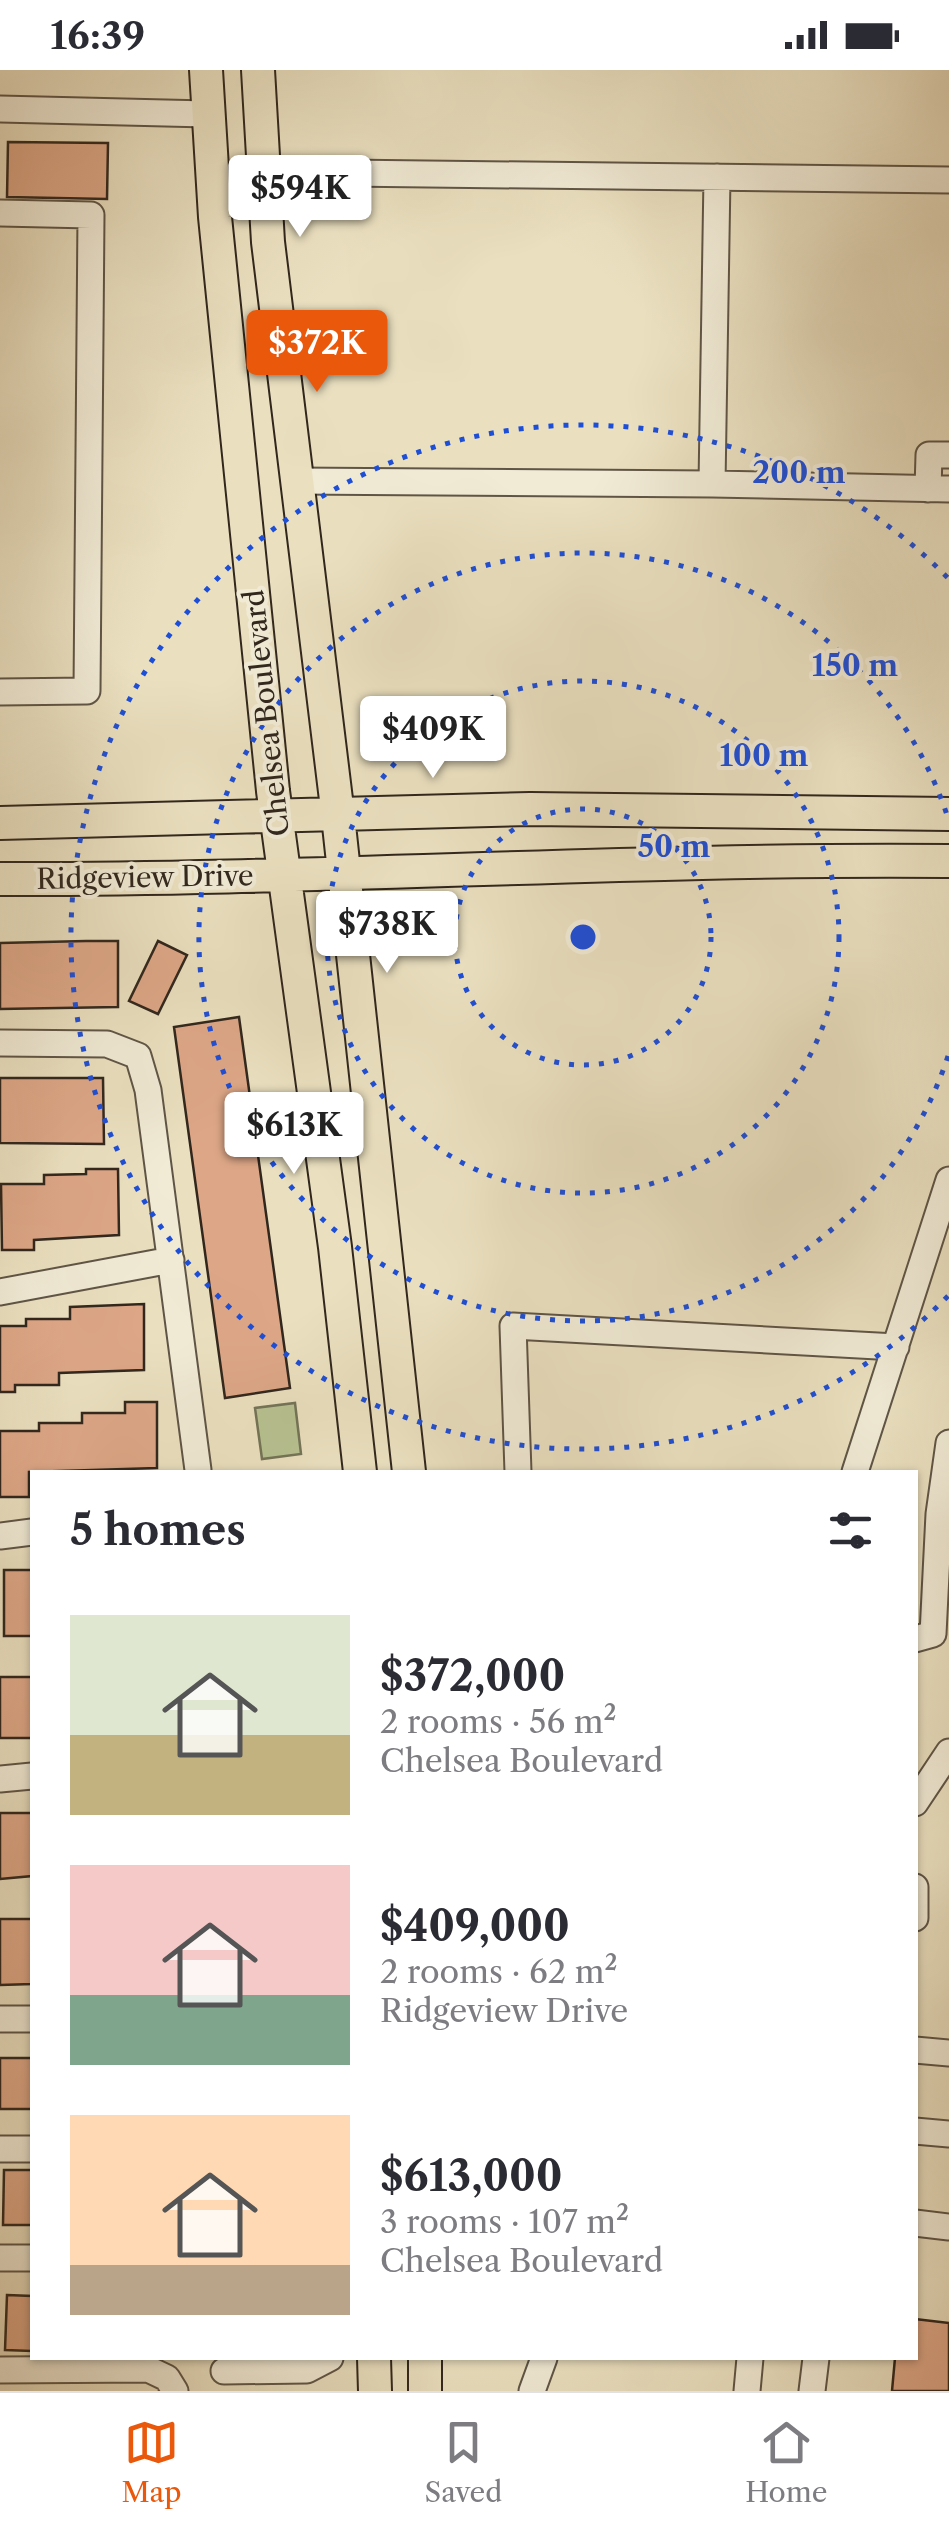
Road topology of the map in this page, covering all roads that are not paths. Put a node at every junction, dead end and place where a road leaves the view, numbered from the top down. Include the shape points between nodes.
1 (206, 70) edge
2 (258, 70) edge
3 (0, 109) edge
4 (207, 114) junction
5 (262, 172) junction
6 (717, 177) junction
7 (949, 180) edge
8 (0, 213) edge
9 (949, 455) edge
10 (295, 481) junction
11 (712, 484) junction
12 (938, 489) edge
13 (0, 692) edge
14 (949, 814) edge
15 (276, 815) junction
16 (338, 816) junction
17 (0, 823) edge
18 (949, 861) edge
19 (344, 872) junction
20 (284, 875) junction
21 (0, 879) edge
22 (0, 1043) edge
23 (949, 1180) edge
24 (171, 1260) junction
25 (0, 1292) edge
26 (896, 1346) junction
27 (949, 1443) edge
28 (199, 1470) edge
29 (360, 1470) edge
30 (408, 1470) edge
31 (518, 1470) edge
32 (856, 1470) edge
33 (30, 1532) edge
34 (0, 1536) edge
35 (932, 1636) edge
36 (949, 1752) edge
37 (30, 1776) edge
38 (0, 1779) edge
39 (918, 1798) edge
40 (0, 2019) edge
41 (30, 2019) edge
42 (918, 2050) edge
43 (949, 2053) edge
44 (918, 2130) edge
45 (949, 2134) edge
46 (0, 2149) edge
47 (30, 2149) edge
48 (918, 2223) edge
49 (949, 2227) edge
50 (0, 2258) edge
51 (30, 2258) edge
52 (326, 2360) edge
53 (374, 2360) edge
54 (543, 2360) edge
55 (750, 2360) edge
56 (816, 2360) edge
57 (0, 2370) edge
58 (224, 2373) edge
59 (174, 2391) edge
60 (374, 2391) edge
61 (532, 2391) edge
62 (747, 2391) edge
63 (812, 2391) edge

1 - 4 main road, Chelsea Boulevard
2 - 5 main road, Chelsea Boulevard
3 - 4 street
4 - 15 main road, Chelsea Boulevard
5 - 6 street
5 - 10 main road, Chelsea Boulevard
6 - 7 street
6 - 11 street
8 - 13 street via 91,215 87,691
9 - 12 street via 929,455
10 - 11 street
10 - 16 main road, Chelsea Boulevard
11 - 12 street
14 - 16 main road via 530,809
15 - 16 main road
15 - 17 main road
15 - 20 main road, Chelsea Boulevard
16 - 19 main road, Chelsea Boulevard
18 - 19 main road, Ridgeview Drive via 710,860
19 - 20 main road, Ridgeview Drive
19 - 30 main road, Chelsea Boulevard
20 - 21 main road, Ridgeview Drive
20 - 29 main road, Chelsea Boulevard
22 - 24 street via 108,1044 138,1056
23 - 26 street
24 - 25 street
24 - 28 street
26 - 31 street via 512,1326
26 - 32 street
27 - 35 street
33 - 34 street
36 - 39 street
37 - 38 street
40 - 41 street
42 - 43 street
44 - 45 street
46 - 47 street
48 - 49 street
50 - 51 street
52 - 58 street via 307,2370
53 - 60 main road
54 - 61 street
55 - 62 street
56 - 63 street
57 - 59 street via 148,2369 167,2378

